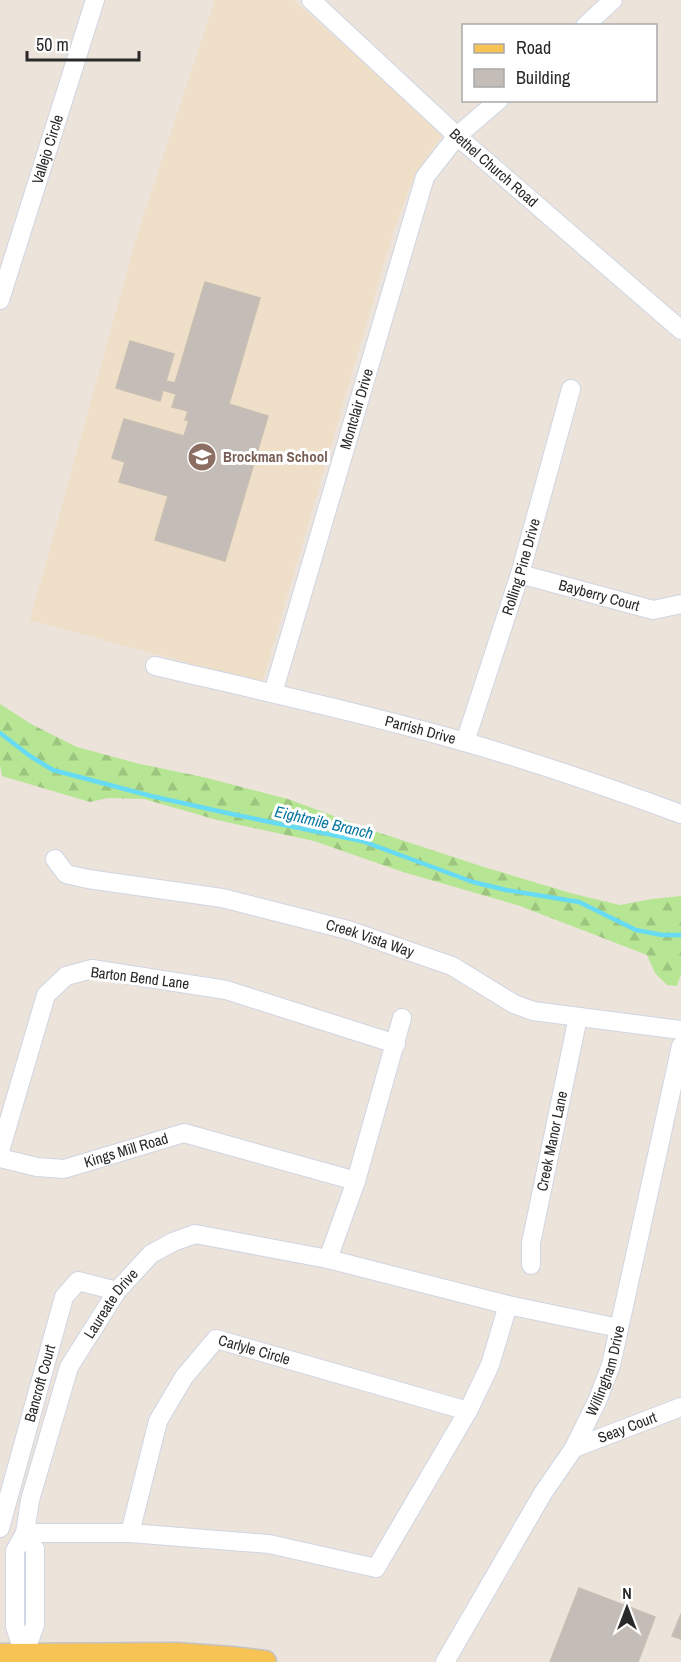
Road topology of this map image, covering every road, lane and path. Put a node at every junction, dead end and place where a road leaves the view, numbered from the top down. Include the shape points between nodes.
1 (95, 0) edge
2 (311, 0) edge
3 (613, 0) edge
4 (587, 24) edge
5 (497, 102) edge
6 (457, 136) junction
7 (0, 300) edge
8 (681, 330) edge
9 (571, 389) dead end
10 (520, 574) junction
11 (681, 604) edge
12 (155, 666) dead end
13 (273, 693) junction
14 (465, 742) junction
15 (681, 814) edge
16 (55, 860) dead end
17 (578, 1017) junction
18 (402, 1018) dead end
19 (681, 1030) edge
20 (396, 1044) junction
21 (681, 1046) edge
22 (0, 1151) edge
23 (0, 1158) edge
24 (356, 1180) junction
25 (328, 1259) junction
26 (531, 1265) dead end
27 (117, 1290) junction
28 (508, 1305) junction
29 (620, 1328) junction
30 (681, 1407) edge
31 (468, 1411) junction
32 (574, 1448) junction
33 (0, 1528) edge
34 (25, 1533) junction
35 (130, 1533) junction
36 (0, 1655) edge
37 (24, 1658) edge
38 (263, 1662) edge
39 (445, 1662) edge

1 - 7 street, Vallejo Circle
2 - 6 street, Bethel Church Road
3 - 4 street
5 - 6 street, Montclair Drive
6 - 8 street, Bethel Church Road
6 - 13 street, Montclair Drive via 425,177
9 - 10 street, Rolling Pine Drive
10 - 11 street, Bayberry Court via 653,610
10 - 14 street, Rolling Pine Drive
12 - 13 street, Parrish Drive
13 - 14 street, Parrish Drive
14 - 15 street, Parrish Drive
16 - 17 street, Creek Vista Way via 66,874 222,898 348,930 452,966 523,1008
17 - 19 street, Creek Vista Way
17 - 26 street, Creek Manor Lane via 531,1243
18 - 20 street
20 - 22 street, Barton Bend Lane via 226,990 92,969 66,976 46,995
20 - 24 street
21 - 29 street, Willingham Drive
23 - 24 street, Kings Mill Road via 37,1167 64,1168 184,1133
24 - 25 street
25 - 27 street, Laureate Drive via 195,1234 151,1254
25 - 28 street, Laureate Drive
27 - 33 street, Bancroft Court via 78,1281 64,1296
27 - 34 street, Laureate Drive via 69,1367 30,1500
28 - 29 street, Laureate Drive
28 - 31 street via 490,1365
29 - 32 street, Willingham Drive via 602,1391
30 - 32 street, Seay Court
31 - 35 street via 376,1568 269,1544
31 - 35 street, Carlyle Circle via 216,1339 184,1377 158,1421
32 - 39 street, Willingham Drive via 543,1493
34 - 35 street
34 - 37 street, Laureate Drive via 35,1549 35,1625
36 - 37 main road
37 - 38 main road via 176,1654

